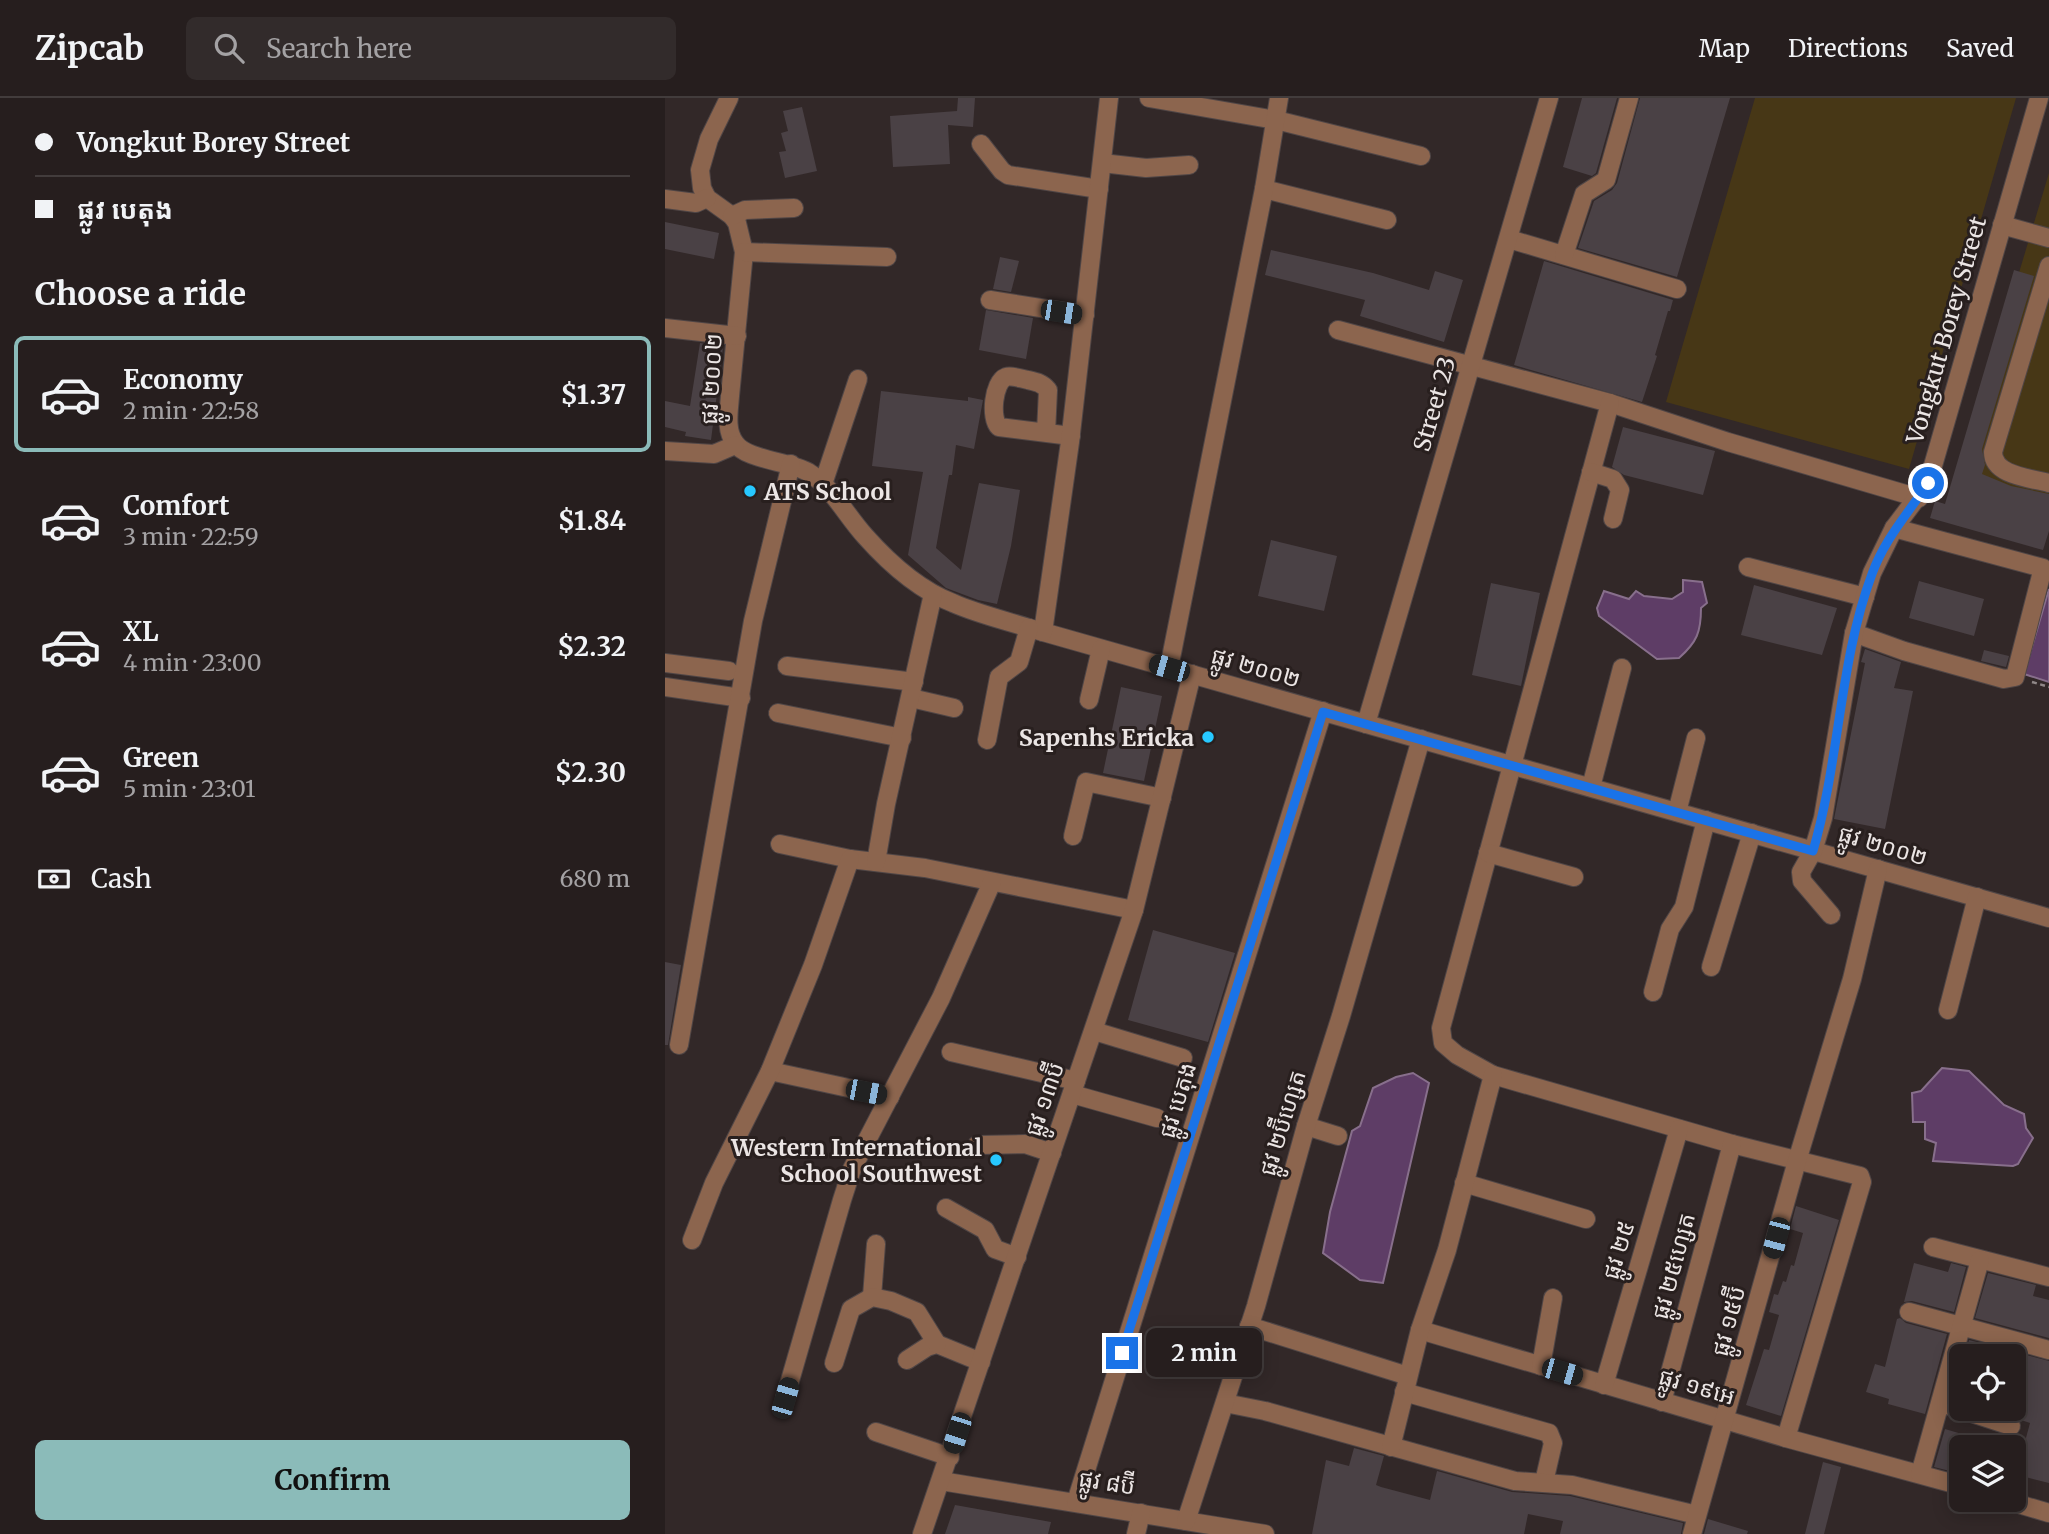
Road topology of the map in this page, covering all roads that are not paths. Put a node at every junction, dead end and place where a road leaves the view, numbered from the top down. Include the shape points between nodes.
1 (729, 98) edge
2 (1109, 98) edge
3 (1149, 98) edge
4 (1279, 98) edge
5 (1549, 98) edge
6 (1629, 98) edge
7 (2039, 98) edge
8 (1276, 120) junction
9 (981, 145) dead end
10 (1421, 156) dead end
11 (1101, 163) junction
12 (1189, 165) dead end
13 (1098, 189) junction
14 (1264, 190) junction
15 (707, 198) junction
16 (665, 199) edge
17 (794, 208) dead end
18 (732, 216) junction
19 (1387, 220) dead end
20 (2002, 225) junction
21 (2049, 238) edge
22 (1509, 239) junction
23 (744, 252) junction
24 (1564, 255) junction
25 (887, 257) dead end
26 (2048, 271) edge
27 (1677, 289) dead end
28 (990, 300) dead end
29 (1085, 315) junction
30 (665, 328) edge
31 (1338, 330) dead end
32 (737, 336) junction
33 (1471, 366) junction
34 (858, 379) dead end
35 (1610, 403) junction
36 (1046, 433) dead end
37 (1071, 436) junction
38 (735, 444) junction
39 (665, 451) edge
40 (791, 464) junction
41 (1591, 472) junction
42 (2049, 483) edge
43 (823, 484) junction
44 (1919, 498) junction
45 (1613, 519) dead end
46 (1894, 528) junction
47 (1748, 567) dead end
48 (933, 594) junction
49 (1865, 597) junction
50 (1036, 630) junction
51 (1854, 633) junction
52 (1101, 649) junction
53 (665, 663) edge
54 (787, 666) dead end
55 (1169, 668) junction
56 (1622, 668) dead end
57 (729, 671) dead end
58 (1192, 674) junction
59 (665, 687) edge
60 (912, 690) junction
61 (741, 698) junction
62 (1089, 700) dead end
63 (954, 708) dead end
64 (1323, 712) junction
65 (778, 713) dead end
66 (1366, 724) junction
67 (902, 738) junction
68 (1696, 738) dead end
69 (1421, 739) junction
70 (986, 740) dead end
71 (1512, 765) junction
72 (1591, 788) junction
73 (1162, 798) junction
74 (1677, 812) junction
75 (1706, 820) junction
76 (1752, 833) junction
77 (1073, 836) dead end
78 (780, 844) dead end
79 (1813, 851) junction
80 (1489, 853) junction
81 (851, 859) junction
82 (876, 862) junction
83 (1878, 869) junction
84 (1574, 877) dead end
85 (992, 882) junction
86 (1977, 897) junction
87 (1134, 910) junction
88 (1831, 915) dead end
89 (2049, 918) edge
90 (1711, 967) dead end
91 (1653, 992) dead end
92 (1948, 1010) dead end
93 (1094, 1031) junction
94 (680, 1045) dead end
95 (951, 1052) dead end
96 (1183, 1058) dead end
97 (770, 1071) junction
98 (1493, 1074) junction
99 (1074, 1087) junction
100 (890, 1097) junction
101 (1157, 1118) dead end
102 (1306, 1126) junction
103 (1679, 1129) junction
104 (1338, 1136) dead end
105 (1732, 1144) junction
106 (977, 1145) dead end
107 (1052, 1153) junction
108 (1797, 1161) junction
109 (1464, 1183) junction
110 (946, 1209) dead end
111 (1586, 1219) dead end
112 (692, 1240) dead end
113 (876, 1244) dead end
114 (1933, 1247) dead end
115 (1017, 1257) junction
116 (1980, 1260) junction
117 (2049, 1277) edge
118 (872, 1297) junction
119 (1553, 1298) dead end
120 (1909, 1312) dead end
121 (1249, 1326) junction
122 (1961, 1326) junction
123 (1420, 1330) junction
124 (937, 1344) junction
125 (2049, 1350) edge
126 (907, 1360) dead end
127 (981, 1362) junction
128 (834, 1363) dead end
129 (1541, 1366) junction
130 (1406, 1384) junction
131 (1604, 1385) junction
132 (785, 1398) dead end
133 (1662, 1402) junction
134 (1225, 1403) junction
135 (1941, 1403) junction
136 (1726, 1420) junction
137 (2011, 1426) dead end
138 (876, 1432) dead end
139 (1786, 1438) junction
140 (1391, 1447) junction
141 (950, 1457) junction
142 (1920, 1474) junction
143 (941, 1481) junction
144 (1544, 1482) junction
145 (1949, 1482) edge
146 (1076, 1502) junction
147 (2026, 1506) edge
148 (1140, 1513) junction
149 (2049, 1513) edge
150 (1697, 1515) junction
151 (1195, 1526) edge
152 (922, 1534) edge
153 (1136, 1534) edge
154 (1265, 1534) edge
155 (1692, 1534) edge

1 - 15 street via 703,155 701,180
2 - 11 street
3 - 8 street
4 - 8 street
5 - 22 street, Street 23
6 - 24 street via 1606,180 1584,194
7 - 20 street, Vongkut Borey Street
8 - 10 street
8 - 14 street
9 - 13 street via 1008,176
11 - 12 street via 1146,168
11 - 13 street
13 - 29 street
14 - 19 street
14 - 55 street
15 - 16 street via 696,202
15 - 18 street
17 - 18 street via 745,209
18 - 23 street, ផ្លូវ ២០០២
20 - 21 street
20 - 44 street, Vongkut Borey Street via 1928,483
22 - 24 street
22 - 33 street, Street 23
23 - 25 street
23 - 32 street, ផ្លូវ ២០០២
24 - 27 street
26 - 42 street via 1993,459 2005,471
28 - 29 street
29 - 37 street
30 - 32 street
31 - 33 street
32 - 38 street, ផ្លូវ ២០០២ via 729,418
33 - 35 street
33 - 66 street, Street 23
34 - 43 street
35 - 41 street
35 - 44 street
36 - 37 street
37 - 50 street
38 - 39 street via 715,454
38 - 40 street, ផ្លូវ ២០០២ via 749,453
40 - 43 street, ផ្លូវ ២០០២
40 - 61 street via 753,621
41 - 45 street via 1613,479 1620,490
41 - 71 street
43 - 48 street, ផ្លូវ ២០០២ via 864,536
44 - 46 street, Vongkut Borey Street
46 - 49 street, Vongkut Borey Street
46 - 51 street via 2043,568 2015,677 2004,679
47 - 49 street
48 - 50 street, ផ្លូវ ២០០២
48 - 60 street
49 - 51 street, Vongkut Borey Street
50 - 52 street, ផ្លូវ ២០០២
50 - 70 street via 1020,662 999,677
51 - 79 street, Vongkut Borey Street via 1823,818
52 - 55 street, ផ្លូវ ២០០២
52 - 62 street
53 - 57 street
54 - 60 street
55 - 58 street, ផ្លូវ ២០០២
56 - 72 street
58 - 64 street, ផ្លូវ ២០០២
58 - 73 street, ផ្លូវ ១៣ប៊ី
59 - 61 street
60 - 63 street
60 - 67 street
61 - 94 street
64 - 66 street, ផ្លូវ ២០០២
64 - 146 street, ផ្លូវ បេតុង
65 - 67 street
66 - 69 street, ផ្លូវ ២០០២
67 - 82 street
68 - 74 street
69 - 71 street, ផ្លូវ ២០០២
69 - 102 street, ផ្លូវ ២ប៊ីហ្សេត
71 - 72 street, ផ្លូវ ២០០២
71 - 80 street
72 - 74 street, ផ្លូវ ២០០២
73 - 77 street via 1086,782
73 - 87 street, ផ្លូវ ១៣ប៊ី
74 - 75 street, ផ្លូវ ២០០២
75 - 76 street, ផ្លូវ ២០០២
75 - 91 street via 1684,907 1670,929
76 - 79 street, ផ្លូវ ២០០២
76 - 90 street
78 - 81 street
79 - 83 street, ផ្លូវ ២០០២
79 - 88 street, Vongkut Borey Street via 1801,873 1802,881
80 - 84 street
80 - 98 street via 1441,1028 1443,1043
81 - 82 street
81 - 97 street
82 - 85 street
83 - 86 street, ផ្លូវ ២០០២
83 - 108 street, ផ្លូវ ១៥ប៊ី via 1852,979
85 - 87 street
85 - 100 street via 956,968
86 - 89 street, ផ្លូវ ២០០២
86 - 92 street
87 - 93 street, ផ្លូវ ១៣ប៊ី
93 - 96 street
93 - 99 street, ផ្លូវ ១៣ប៊ី
95 - 99 street
97 - 100 street
97 - 112 street via 714,1183
98 - 103 street
98 - 109 street
99 - 101 street
99 - 107 street, ផ្លូវ ១៣ប៊ី
100 - 132 street via 852,1169
102 - 104 street
102 - 121 street, ផ្លូវ ២ប៊ីហ្សេត
103 - 105 street
103 - 131 street, ផ្លូវ ២៥
105 - 108 street
105 - 133 street, ផ្លូវ ២៥ហ្សេត
106 - 107 street via 1025,1144
107 - 115 street, ផ្លូវ ១៣ប៊ី
108 - 136 street, ផ្លូវ ១៥ប៊ី
108 - 139 street via 1860,1176 1862,1182
109 - 111 street
109 - 123 street
110 - 115 street via 985,1230 995,1249
113 - 118 street
114 - 116 street
115 - 127 street, ផ្លូវ ១៣ប៊ី
116 - 117 street
116 - 122 street
118 - 124 street via 918,1312
118 - 128 street via 851,1309
119 - 129 street
120 - 122 street
121 - 130 street
121 - 134 street, ផ្លូវ ២ប៊ីហ្សេត
122 - 125 street
122 - 135 street
123 - 129 street, ផ្លូវ ១៩អេ
123 - 130 street
124 - 126 street
124 - 127 street
127 - 141 street, ផ្លូវ ១៣ប៊ី
129 - 131 street, ផ្លូវ ១៩អេ
130 - 140 street
130 - 144 street via 1549,1433 1553,1443
131 - 133 street, ផ្លូវ ១៩អេ
133 - 136 street, ផ្លូវ ១៩អេ
134 - 140 street
134 - 151 street, ផ្លូវ ២ប៊ីហ្សេត
135 - 137 street
135 - 142 street
136 - 139 street, ផ្លូវ ១៩អេ
136 - 150 street, ផ្លូវ ១៥ប៊ី
138 - 141 street
139 - 142 street, ផ្លូវ ១៩អេ
140 - 144 street via 1515,1481
141 - 143 street, ផ្លូវ ១៣ប៊ី
142 - 145 street, ផ្លូវ ១៩អេ
143 - 146 street, ផ្លូវ ៨ប៊ី
143 - 152 street, ផ្លូវ ១៣ប៊ី
144 - 150 street
146 - 148 street, ផ្លូវ ៨ប៊ី
147 - 149 street
148 - 151 street, ផ្លូវ ៨ប៊ី
148 - 153 street
150 - 155 street, ផ្លូវ ១៥ប៊ី
151 - 154 street, ផ្លូវ ៨ប៊ី

